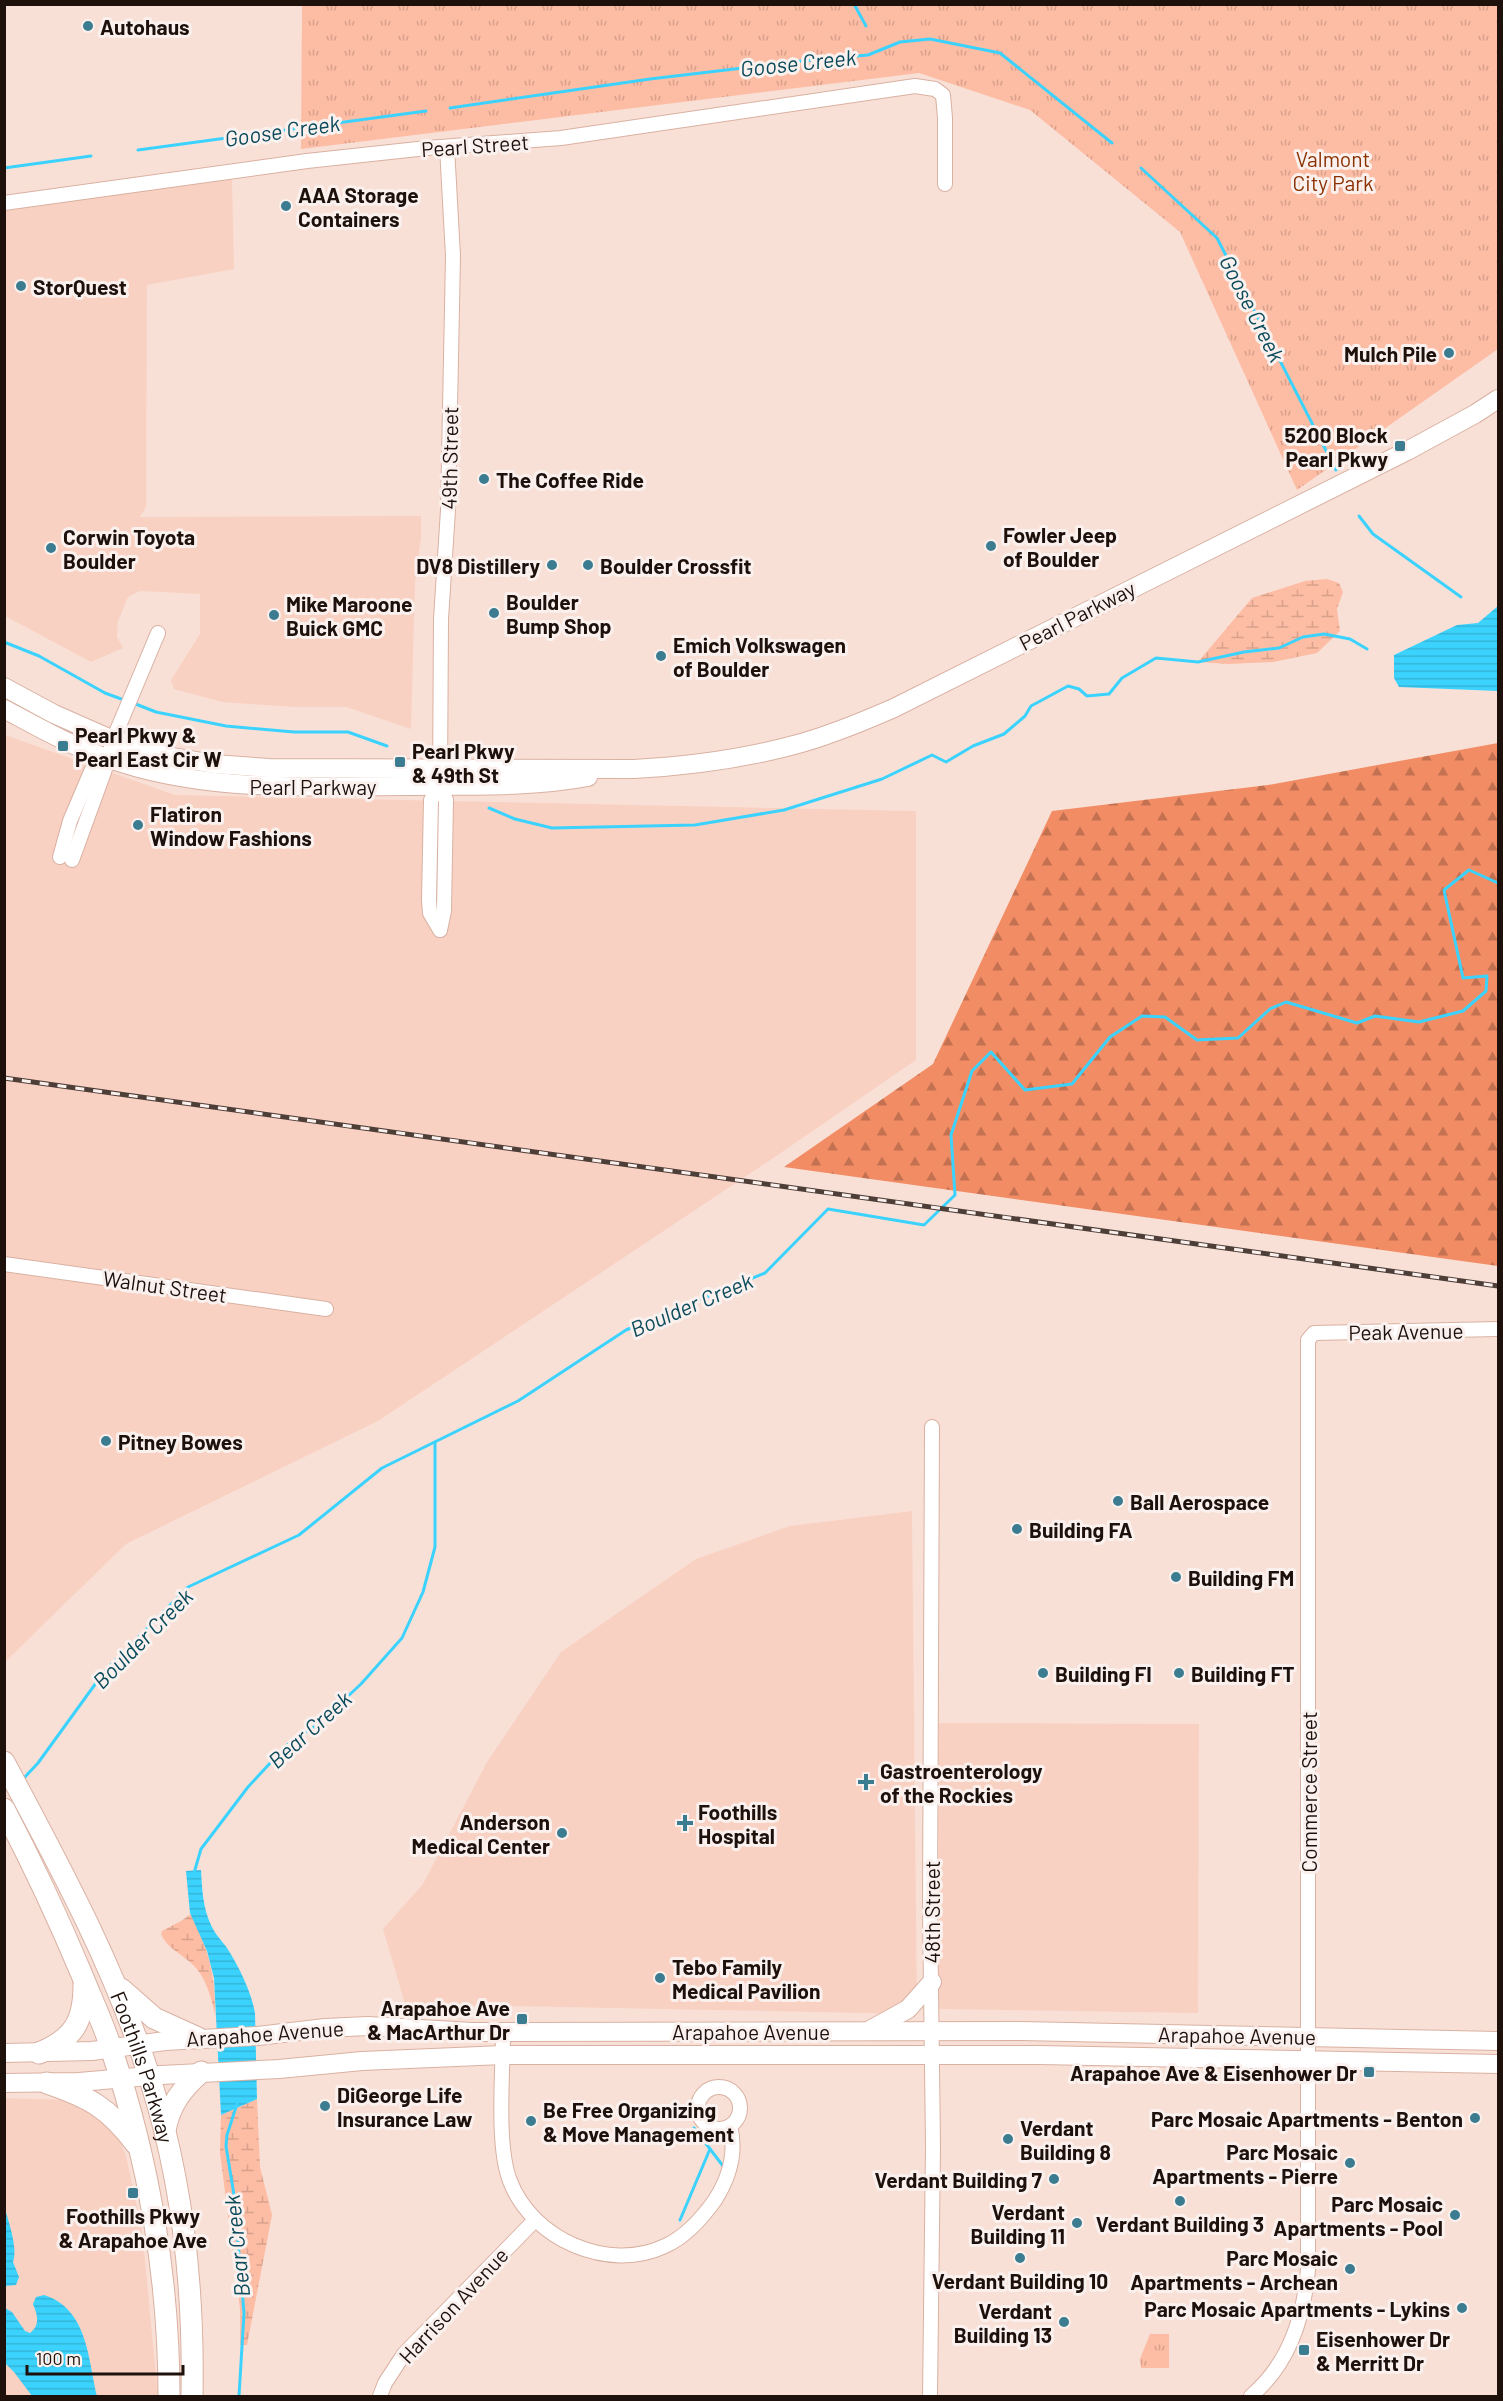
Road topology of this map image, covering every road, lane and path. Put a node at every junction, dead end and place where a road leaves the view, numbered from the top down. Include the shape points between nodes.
1 (447, 147) junction
2 (945, 184) dead end
3 (4, 203) edge
4 (1498, 399) edge
5 (158, 633) dead end
6 (4, 687) edge
7 (4, 709) edge
8 (113, 740) junction
9 (106, 758) junction
10 (440, 777) junction
11 (66, 858) dead end
12 (4, 1264) edge
13 (326, 1309) dead end
14 (1498, 1329) edge
15 (1314, 1333) joint
16 (932, 1427) dead end
17 (4, 1762) edge
18 (4, 1809) edge
19 (84, 1981) junction
20 (932, 1982) junction
21 (115, 1983) junction
22 (868, 2031) junction
23 (932, 2031) junction
24 (503, 2032) junction
25 (1309, 2037) junction
26 (198, 2038) junction
27 (1498, 2041) edge
28 (138, 2045) junction
29 (112, 2049) junction
30 (4, 2053) edge
31 (39, 2053) junction
32 (932, 2054) junction
33 (503, 2055) junction
34 (1308, 2060) junction
35 (1498, 2064) edge
36 (201, 2072) junction
37 (150, 2076) junction
38 (121, 2079) junction
39 (4, 2083) edge
40 (47, 2083) junction
41 (730, 2127) dead end
42 (165, 2130) junction
43 (140, 2149) junction
44 (535, 2220) junction
45 (1256, 2395) edge
46 (169, 2397) edge
47 (192, 2397) edge
48 (380, 2397) edge
49 (930, 2397) edge

1 - 2 street, Pearl Street via 561,138 915,86 942,95
1 - 3 street, Pearl Street via 307,161
1 - 10 street, 49th Street via 452,298
4 - 10 main road, Pearl Parkway via 1424,442 894,708 828,735 759,754 698,764
5 - 8 street
6 - 8 main road, Pearl Parkway
7 - 9 main road, Pearl Parkway
8 - 9 street
8 - 10 main road, Pearl Parkway via 167,756 243,767
9 - 10 main road, Pearl Parkway via 163,774 232,785
9 - 11 street via 104,772
10 - 10 street via 431,800 429,864 430,913 440,930 444,911 446,800
12 - 13 street, Walnut Street
14 - 15 street, Peak Avenue
15 - 25 street, Commerce Street via 1308,1340
16 - 20 street, 48th Street
17 - 21 highway, Foothills Parkway via 88,1922
18 - 19 highway, Foothills Parkway via 37,1871
19 - 29 highway, Foothills Parkway
19 - 31 highway via 83,2006 73,2031 59,2044
20 - 22 main road via 908,2009
20 - 23 street, 48th Street
21 - 26 highway via 154,2018
21 - 28 highway, Foothills Parkway
22 - 23 main road, Arapahoe Avenue
22 - 24 main road, Arapahoe Avenue
23 - 25 main road, Arapahoe Avenue
23 - 32 street, 48th Street
24 - 26 main road, Arapahoe Avenue via 363,2026
24 - 33 street
25 - 27 main road, Arapahoe Avenue
25 - 34 street, Commerce Street
26 - 28 main road, Arapahoe Avenue
28 - 29 main road, Arapahoe Avenue
28 - 37 highway, Foothills Parkway
29 - 31 main road, Arapahoe Avenue
29 - 38 highway, Foothills Parkway
30 - 31 main road, Arapahoe Avenue
32 - 33 main road, Arapahoe Avenue
32 - 34 main road, Arapahoe Avenue
32 - 49 street, 48th Street
33 - 36 main road, Arapahoe Avenue
33 - 44 street via 505,2163 517,2197
34 - 35 main road, Arapahoe Avenue
34 - 45 street, Commerce Street via 1306,2294 1287,2353
36 - 37 main road, Arapahoe Avenue
36 - 42 highway via 176,2099
37 - 38 main road, Arapahoe Avenue
37 - 42 highway, Foothills Parkway
38 - 40 main road, Arapahoe Avenue
38 - 43 highway, Foothills Parkway
39 - 40 main road, Arapahoe Avenue
40 - 43 highway via 101,2106
41 - 44 street via 733,2147 728,2173 716,2197 694,2225 665,2247 602,2254 556,2236
42 - 47 highway, Foothills Parkway via 189,2272
43 - 46 highway, Foothills Parkway via 158,2249
44 - 48 street, Harrison Avenue via 404,2354

